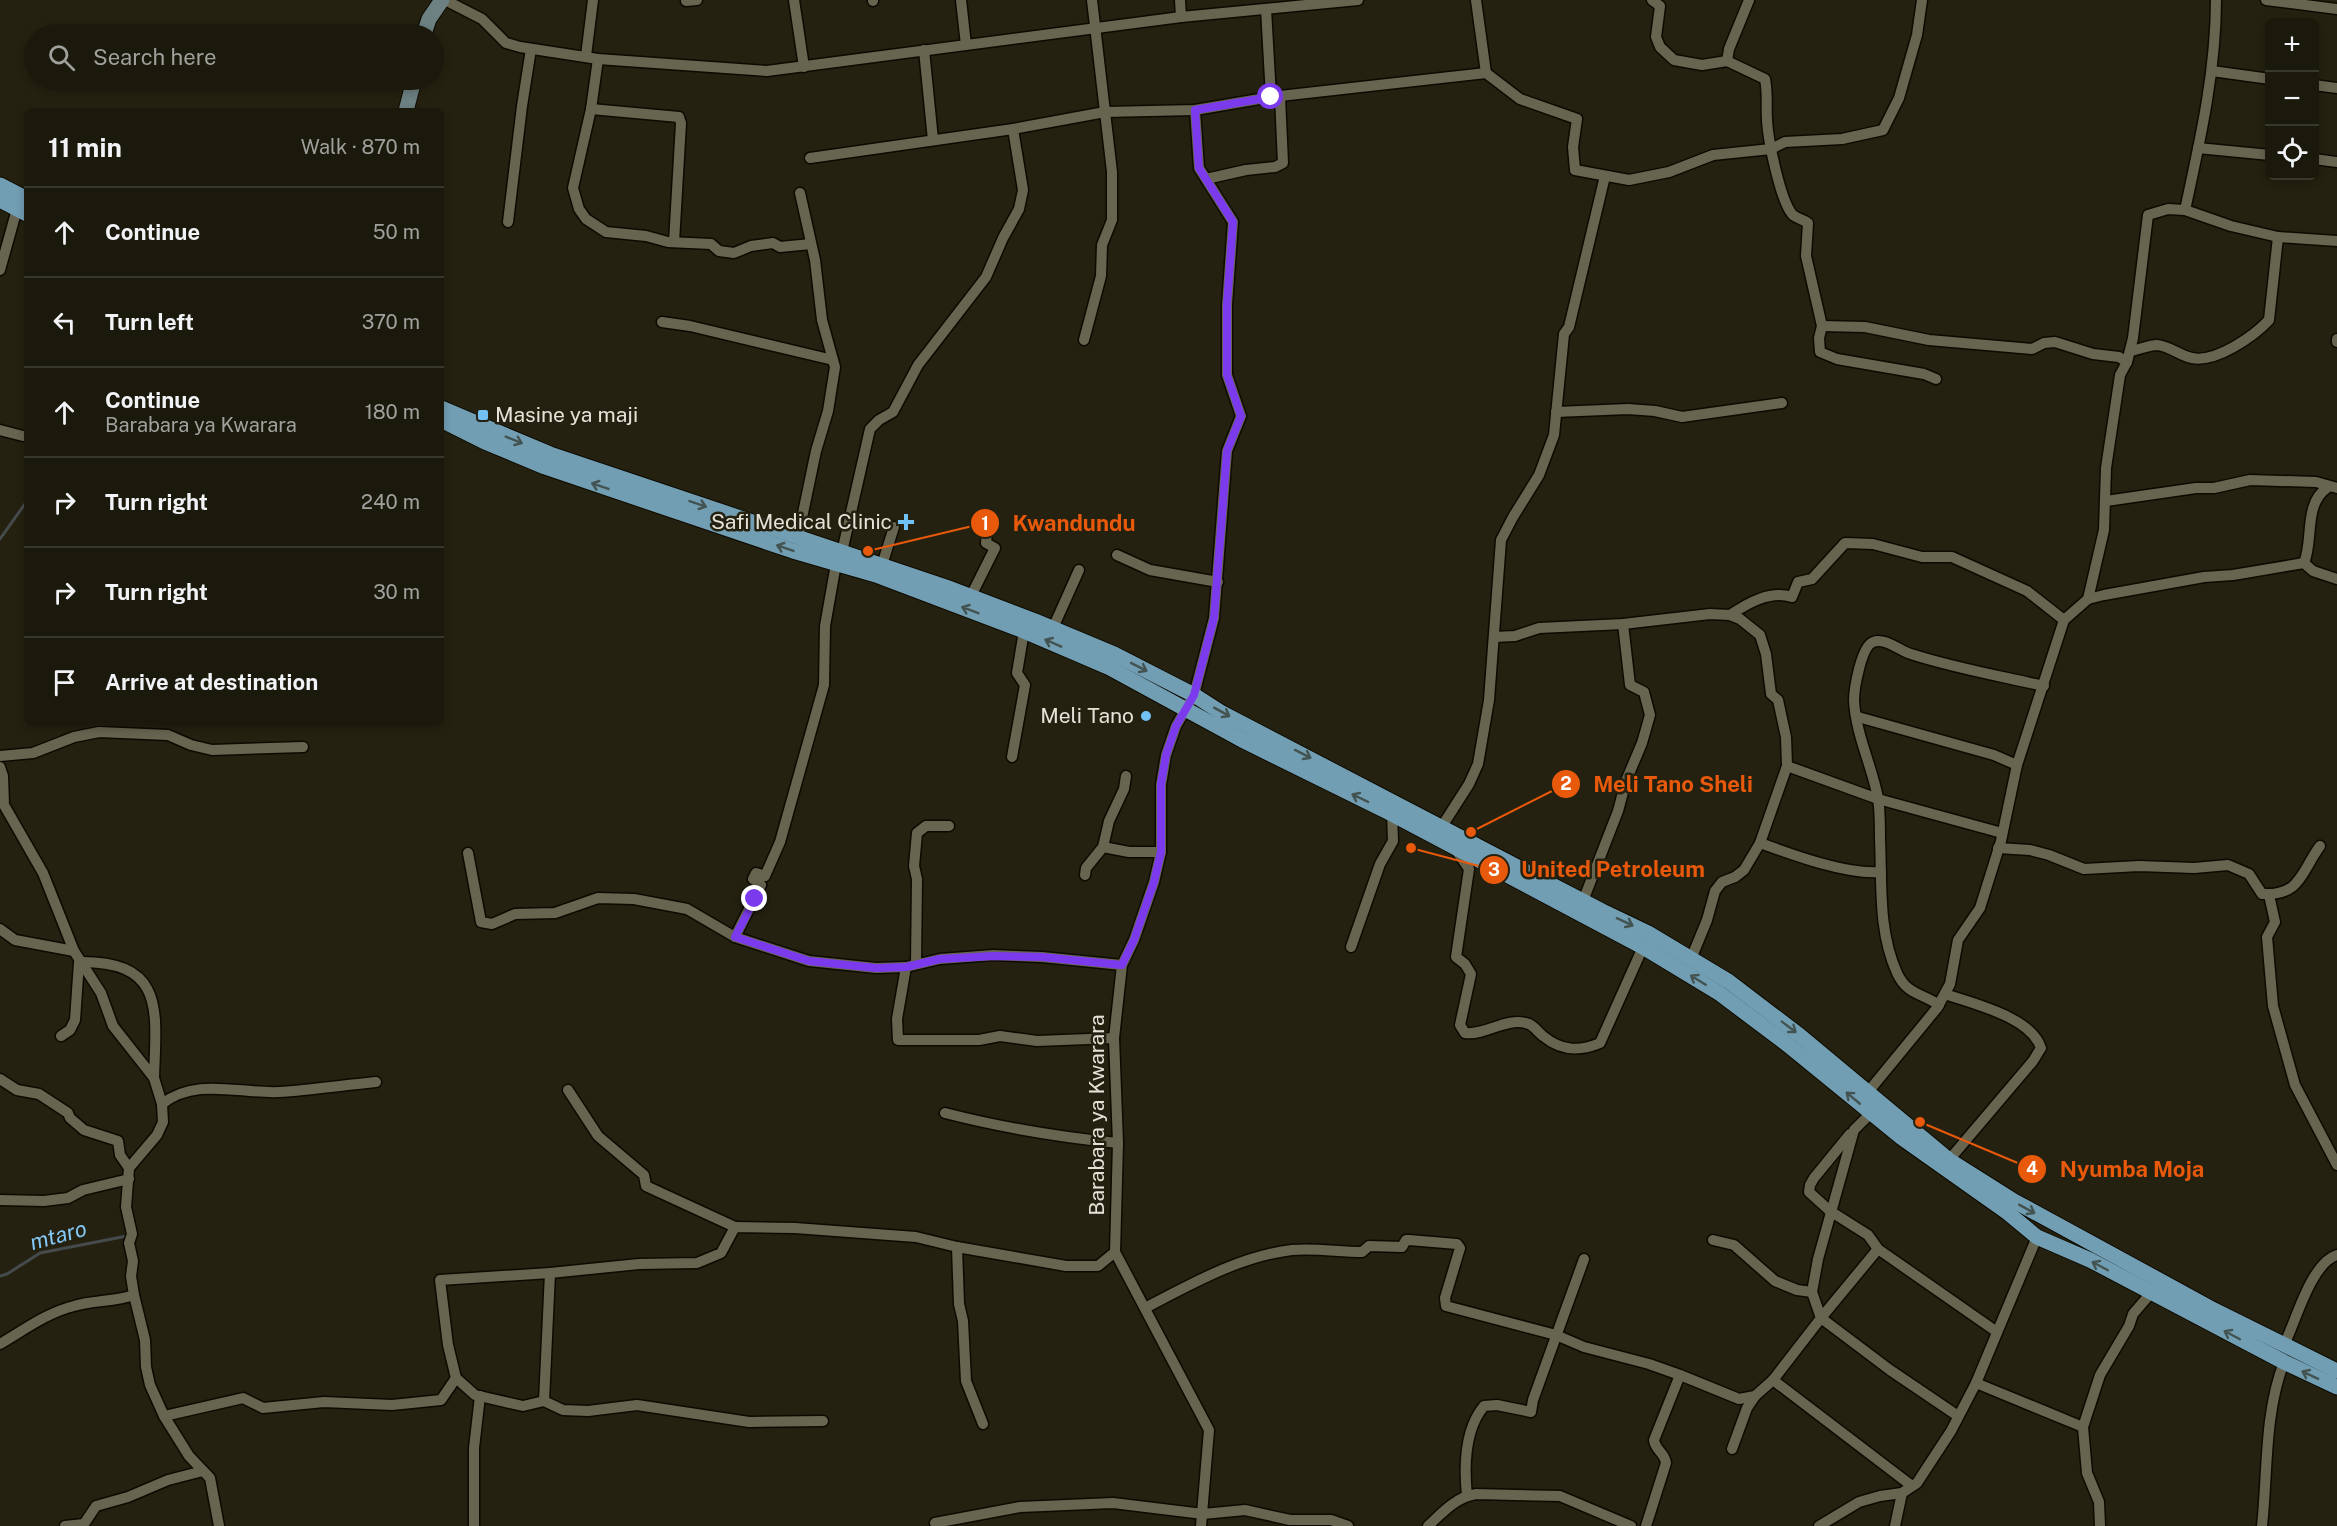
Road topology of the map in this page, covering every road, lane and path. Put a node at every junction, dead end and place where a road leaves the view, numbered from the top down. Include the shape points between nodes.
1 (444, 0) edge
2 (593, 0) edge
3 (794, 0) edge
4 (961, 0) edge
5 (1092, 0) edge
6 (1180, 0) edge
7 (1358, 0) edge
8 (1476, 0) edge
9 (1652, 0) edge
10 (1749, 0) edge
11 (1922, 0) edge
12 (2216, 0) edge
13 (2266, 0) edge
14 (1309, 2) edge
15 (1266, 9) junction
16 (2337, 9) edge
17 (1182, 17) junction
18 (427, 24) edge
19 (1095, 30) junction
20 (966, 45) junction
21 (531, 49) junction
22 (924, 50) junction
23 (586, 56) junction
24 (598, 59) junction
25 (1727, 61) junction
26 (804, 67) junction
27 (2212, 71) junction
28 (1486, 73) junction
29 (2265, 78) edge
30 (2319, 86) edge
31 (2337, 88) edge
32 (411, 90) edge
33 (1275, 97) junction
34 (407, 108) edge
35 (591, 109) junction
36 (1195, 110) junction
37 (1105, 112) junction
38 (1013, 129) junction
39 (933, 140) junction
40 (2198, 148) junction
41 (1771, 149) junction
42 (2265, 155) edge
43 (810, 158) dead end
44 (2319, 160) edge
45 (2337, 162) edge
46 (1605, 176) junction
47 (1206, 179) junction
48 (0, 184) edge
49 (800, 193) dead end
50 (0, 200) edge
51 (24, 207) edge
52 (2185, 210) junction
53 (508, 222) dead end
54 (2278, 237) junction
55 (2337, 241) edge
56 (674, 242) junction
57 (811, 244) junction
58 (0, 270) edge
59 (662, 322) dead end
60 (1822, 326) junction
61 (1084, 340) dead end
62 (2128, 356) junction
63 (833, 360) junction
64 (1935, 379) dead end
65 (1782, 403) dead end
66 (444, 409) edge
67 (1556, 412) junction
68 (444, 422) edge
69 (0, 430) edge
70 (23, 436) dead end
71 (2333, 488) edge
72 (2106, 501) junction
73 (894, 527) dead end
74 (987, 530) dead end
75 (798, 537) junction
76 (1117, 555) dead end
77 (839, 558) junction
78 (2304, 563) junction
79 (882, 565) junction
80 (1079, 570) dead end
81 (2337, 579) edge
82 (1218, 582) junction
83 (971, 596) junction
84 (2088, 599) junction
85 (1730, 615) junction
86 (2064, 620) junction
87 (1623, 624) junction
88 (1053, 628) junction
89 (1024, 631) junction
90 (1494, 637) junction
91 (1084, 649) junction
92 (2044, 686) junction
93 (1194, 695) junction
94 (1185, 710) junction
95 (1858, 717) junction
96 (303, 747) dead end
97 (0, 756) edge
98 (1012, 757) dead end
99 (2018, 765) junction
100 (1787, 766) junction
101 (0, 767) edge
102 (1126, 776) dead end
103 (2, 788) edge
104 (1878, 798) junction
105 (2, 806) edge
106 (1392, 814) junction
107 (949, 826) dead end
108 (1438, 832) junction
109 (2002, 833) junction
110 (1760, 843) junction
111 (2320, 846) dead end
112 (1103, 847) junction
113 (1454, 848) junction
114 (1998, 848) junction
115 (1161, 852) junction
116 (468, 853) dead end
117 (1881, 872) junction
118 (1085, 875) dead end
119 (2269, 894) junction
120 (1583, 901) junction
121 (0, 929) edge
122 (735, 937) junction
123 (1352, 947) dead end
124 (1643, 947) junction
125 (74, 951) junction
126 (1691, 959) junction
127 (79, 962) junction
128 (911, 965) junction
129 (1122, 965) junction
130 (1945, 994) junction
131 (1939, 1005) junction
132 (60, 1036) dead end
133 (1114, 1038) junction
134 (154, 1078) junction
135 (0, 1079) edge
136 (376, 1082) dead end
137 (568, 1090) dead end
138 (1868, 1092) junction
139 (162, 1104) junction
140 (1875, 1108) junction
141 (945, 1113) dead end
142 (1854, 1130) junction
143 (1118, 1143) junction
144 (1949, 1160) junction
145 (2337, 1165) edge
146 (129, 1173) junction
147 (0, 1200) edge
148 (1830, 1211) junction
149 (735, 1227) junction
150 (2037, 1237) junction
151 (1713, 1240) dead end
152 (957, 1247) junction
153 (1878, 1249) junction
154 (1115, 1252) junction
155 (2337, 1255) edge
156 (1584, 1259) dead end
157 (549, 1273) junction
158 (1812, 1292) junction
159 (2151, 1293) junction
160 (134, 1295) junction
161 (1145, 1308) junction
162 (1821, 1318) junction
163 (1997, 1332) junction
164 (1556, 1335) junction
165 (0, 1344) edge
166 (2284, 1345) junction
167 (2284, 1362) junction
168 (2337, 1371) edge
169 (1680, 1375) junction
170 (456, 1378) junction
171 (1773, 1380) junction
172 (1976, 1383) junction
173 (2337, 1387) edge
174 (480, 1396) junction
175 (1755, 1396) junction
176 (544, 1401) junction
177 (164, 1416) junction
178 (1958, 1416) junction
179 (823, 1421) dead end
180 (983, 1424) dead end
181 (2083, 1427) junction
182 (1732, 1449) dead end
183 (203, 1471) junction
184 (1912, 1486) junction
185 (1902, 1493) junction
186 (1467, 1496) junction
187 (1203, 1514) junction
188 (92, 1520) edge
189 (934, 1523) dead end
190 (1290, 1523) edge
191 (66, 1526) edge
192 (219, 1526) edge
193 (474, 1526) edge
194 (1201, 1526) edge
195 (1348, 1526) edge
196 (1428, 1526) edge
197 (1631, 1526) edge
198 (1646, 1526) edge
199 (1819, 1526) edge
200 (1895, 1526) edge
201 (2100, 1526) edge
202 (2262, 1526) edge

1 - 18 street
1 - 21 street via 482,19 506,43
2 - 23 street
3 - 26 street
4 - 20 street
5 - 19 street
6 - 17 street
7 - 14 street
8 - 28 street
9 - 25 street via 1660,6 1656,37 1660,47 1674,60 1702,65
10 - 25 street
11 - 41 street via 1917,35 1899,98 1883,130 1842,139 1785,142
12 - 27 street
13 - 16 street
14 - 15 street
15 - 17 street
15 - 33 street
17 - 19 street
19 - 20 street
19 - 37 street
20 - 22 street
21 - 23 street
21 - 53 street
22 - 26 street
22 - 39 street
23 - 24 street
24 - 26 street via 767,71
24 - 35 street
25 - 41 street via 1765,79
27 - 29 street
27 - 40 street
28 - 33 street
28 - 46 street via 1520,99 1577,118 1575,170
30 - 31 street
32 - 34 street
33 - 36 street
33 - 47 street via 1283,163
35 - 56 street via 573,188 579,209 593,225 606,232
35 - 56 street via 679,117
36 - 37 street
36 - 47 street, Barabara ya Kwarara via 1199,168
37 - 38 street
37 - 61 street via 1112,172 1112,220 1102,245 1101,276
38 - 39 street
38 - 77 street via 1023,190 1019,209 986,277 918,365 893,412 870,429
39 - 43 street
40 - 42 street
40 - 52 street
41 - 46 street via 1713,155 1670,172 1629,180
41 - 60 street via 1788,208 1793,217 1808,223 1806,256
44 - 45 street
46 - 67 street via 1569,327 1563,334
47 - 82 street, Barabara ya Kwarara via 1233,222 1227,375 1241,416 1227,451
48 - 51 main road
49 - 57 street
50 - 51 main road
51 - 58 street
52 - 54 street
52 - 62 street via 2168,209 2148,215
54 - 55 street
54 - 62 street via 2269,320 2260,329 2211,357 2192,358 2157,345
56 - 57 street via 711,244 734,253 773,243 780,247
57 - 63 street via 822,320
59 - 63 street
60 - 62 street via 1865,327 1929,340 2032,349 2055,342 2093,354
60 - 64 street via 1820,352
62 - 72 street via 2120,375 2106,468
63 - 75 street via 828,411
65 - 67 street via 1682,417 1628,409
66 -> 75 main road via 550,454
67 - 90 street via 1554,435 1539,475 1501,540
77 -> 68 main road via 545,467
69 - 70 street
71 - 72 street via 2316,482 2250,480
71 - 78 street via 2319,493 2315,503
72 - 84 street via 2104,530
73 - 79 street
74 - 83 street via 986,543 994,548
75 - 77 main road
76 - 82 street via 1150,570
77 - 79 main road
89 -> 77 main road
77 - 122 street via 825,626 824,685 780,842 765,876 756,873 753,879 761,885
78 - 81 street via 2313,571
78 - 84 street via 2135,588
79 - 83 main road
80 - 88 street
82 - 93 street, Barabara ya Kwarara via 1214,618
83 - 88 main road
84 - 86 street
85 - 86 street via 1749,602 1783,594 1792,597 1798,582 1812,579 1845,543 1873,544 1922,558 1952,557 2027,591
85 - 87 street
85 - 100 street via 1760,634 1772,694 1778,700 1786,737
86 - 92 street
87 - 90 street via 1539,628 1515,636
87 - 120 street via 1630,685 1644,692 1650,715
88 - 91 main road
91 -> 89 main road
89 - 98 street via 1017,673 1025,685
90 - 108 street via 1478,764
91 -> 93 main road via 1114,654
91 - 94 main road via 1108,668
92 - 95 street via 1910,654 1879,641 1866,648 1856,684 1854,701
92 - 99 street
93 - 94 street, Barabara ya Kwarara
93 -> 108 main road
106 -> 94 main road
94 - 115 street, Barabara ya Kwarara via 1166,755 1161,784
95 - 99 street via 1994,754
95 - 104 street via 1866,762
96 - 97 street via 212,750 168,735 99,732 33,753
99 - 109 street
100 - 104 street
100 - 110 street
101 - 103 street
102 - 112 street
103 - 105 street
104 - 109 street
104 - 117 street
105 - 125 street via 43,873
106 - 108 main road
106 - 123 street via 1393,840 1380,864
107 - 128 street via 926,826 917,833
108 - 113 main road
108 - 120 main road
109 - 114 street
110 - 117 street via 1866,873
110 - 126 street via 1744,870 1722,882 1715,891
111 - 119 street via 2297,885 2276,895
112 - 115 street
112 - 118 street
113 - 124 main road
113 - 124 street via 1469,869 1456,957 1471,974 1460,1025 1465,1033 1477,1035 1506,1023 1529,1024 1553,1045 1584,1050 1600,1043
114 - 119 street via 2030,850 2084,870 2228,865 2249,874 2262,894
114 - 130 street via 1980,908 1958,940
115 - 129 street, Barabara ya Kwarara via 1134,940
116 - 122 street via 481,922 492,924 515,914 555,913 598,898 634,899 687,909
117 - 131 street via 1886,944 1896,972 1909,990
119 - 145 street via 2275,922 2267,937 2273,1006 2295,1085
120 -> 126 main road
121 - 125 street via 15,940
122 - 128 street via 809,961 876,968
140 -> 124 main road via 1719,993
125 - 127 street
126 -> 138 main road via 1728,981
127 - 132 street via 75,1020 70,1030
127 - 134 street via 101,993 113,1026
127 - 134 street via 123,967 144,982 153,999
128 - 129 street via 993,956
128 - 133 street via 897,1019 898,1040 979,1040 1000,1036 1037,1041
129 - 133 street, Barabara ya Kwarara
130 - 131 street
130 - 144 street via 2011,1018 2038,1037 2042,1048
131 - 138 street
133 - 143 street, Barabara ya Kwarara
134 - 139 street
135 - 146 street via 17,1090 39,1094 68,1113 84,1130 118,1141
136 - 139 street via 256,1093 208,1087 173,1096
137 - 149 street via 598,1136 644,1175 646,1186
138 - 140 main road
139 - 146 street via 163,1122 157,1135
140 - 142 street
140 - 144 main road
140 - 150 main road via 1902,1138
141 - 143 street via 1042,1135
142 - 148 street
142 - 148 street via 1810,1185 1809,1192
143 - 154 street, Barabara ya Kwarara
144 -> 166 main road via 2047,1220
146 - 147 street via 68,1198
146 - 160 street via 126,1207 132,1234 129,1243
148 - 153 street via 1868,1234
148 - 158 street
149 - 152 street via 916,1238
149 - 157 street via 721,1253 697,1263
159 -> 150 main road
150 - 163 street
151 - 158 street via 1734,1245 1775,1281
152 - 154 street via 1066,1266 1098,1266
152 - 180 street via 966,1381
153 - 162 street
153 - 163 street
154 - 161 street, Barabara ya Kwarara
155 - 166 street via 2319,1268
156 - 164 street
157 - 170 street via 440,1280
157 - 176 street
158 - 162 street
167 -> 159 main road
159 - 181 street via 2133,1314 2100,1375
160 - 165 street via 75,1305 45,1316
160 - 177 street via 150,1384
161 - 164 street via 1250,1260 1291,1250 1362,1252 1369,1246 1402,1247 1408,1240 1457,1244 1460,1248 1446,1306
161 - 187 street, Barabara ya Kwarara via 1209,1430
162 - 171 street
162 - 178 street
163 - 172 street
164 - 169 street
164 - 186 street via 1531,1412 1497,1405 1484,1406 1478,1414 1464,1466
166 - 168 main road
173 -> 167 main road
167 - 202 street via 2275,1386 2267,1435
169 - 175 street via 1739,1398
169 - 198 street via 1654,1440 1666,1463
170 - 174 street
170 - 177 street via 441,1400 392,1405 324,1402 263,1408 243,1398
171 - 175 street
171 - 184 street
172 - 178 street
172 - 181 street
174 - 176 street via 523,1406
174 - 193 street via 474,1448
175 - 182 street
176 - 179 street via 563,1410 637,1405 749,1422
177 - 183 street
178 - 184 street
181 - 201 street via 2087,1473 2099,1502
183 - 188 street via 168,1479 96,1506
183 - 192 street via 210,1478
184 - 185 street
185 - 199 street via 1859,1502
185 - 200 street
186 - 196 street
186 - 197 street via 1560,1496
187 - 189 street via 1113,1503 1020,1507
187 - 190 street via 1245,1510
187 - 194 street, Barabara ya Kwarara
188 - 191 street
190 - 195 street via 1331,1520

